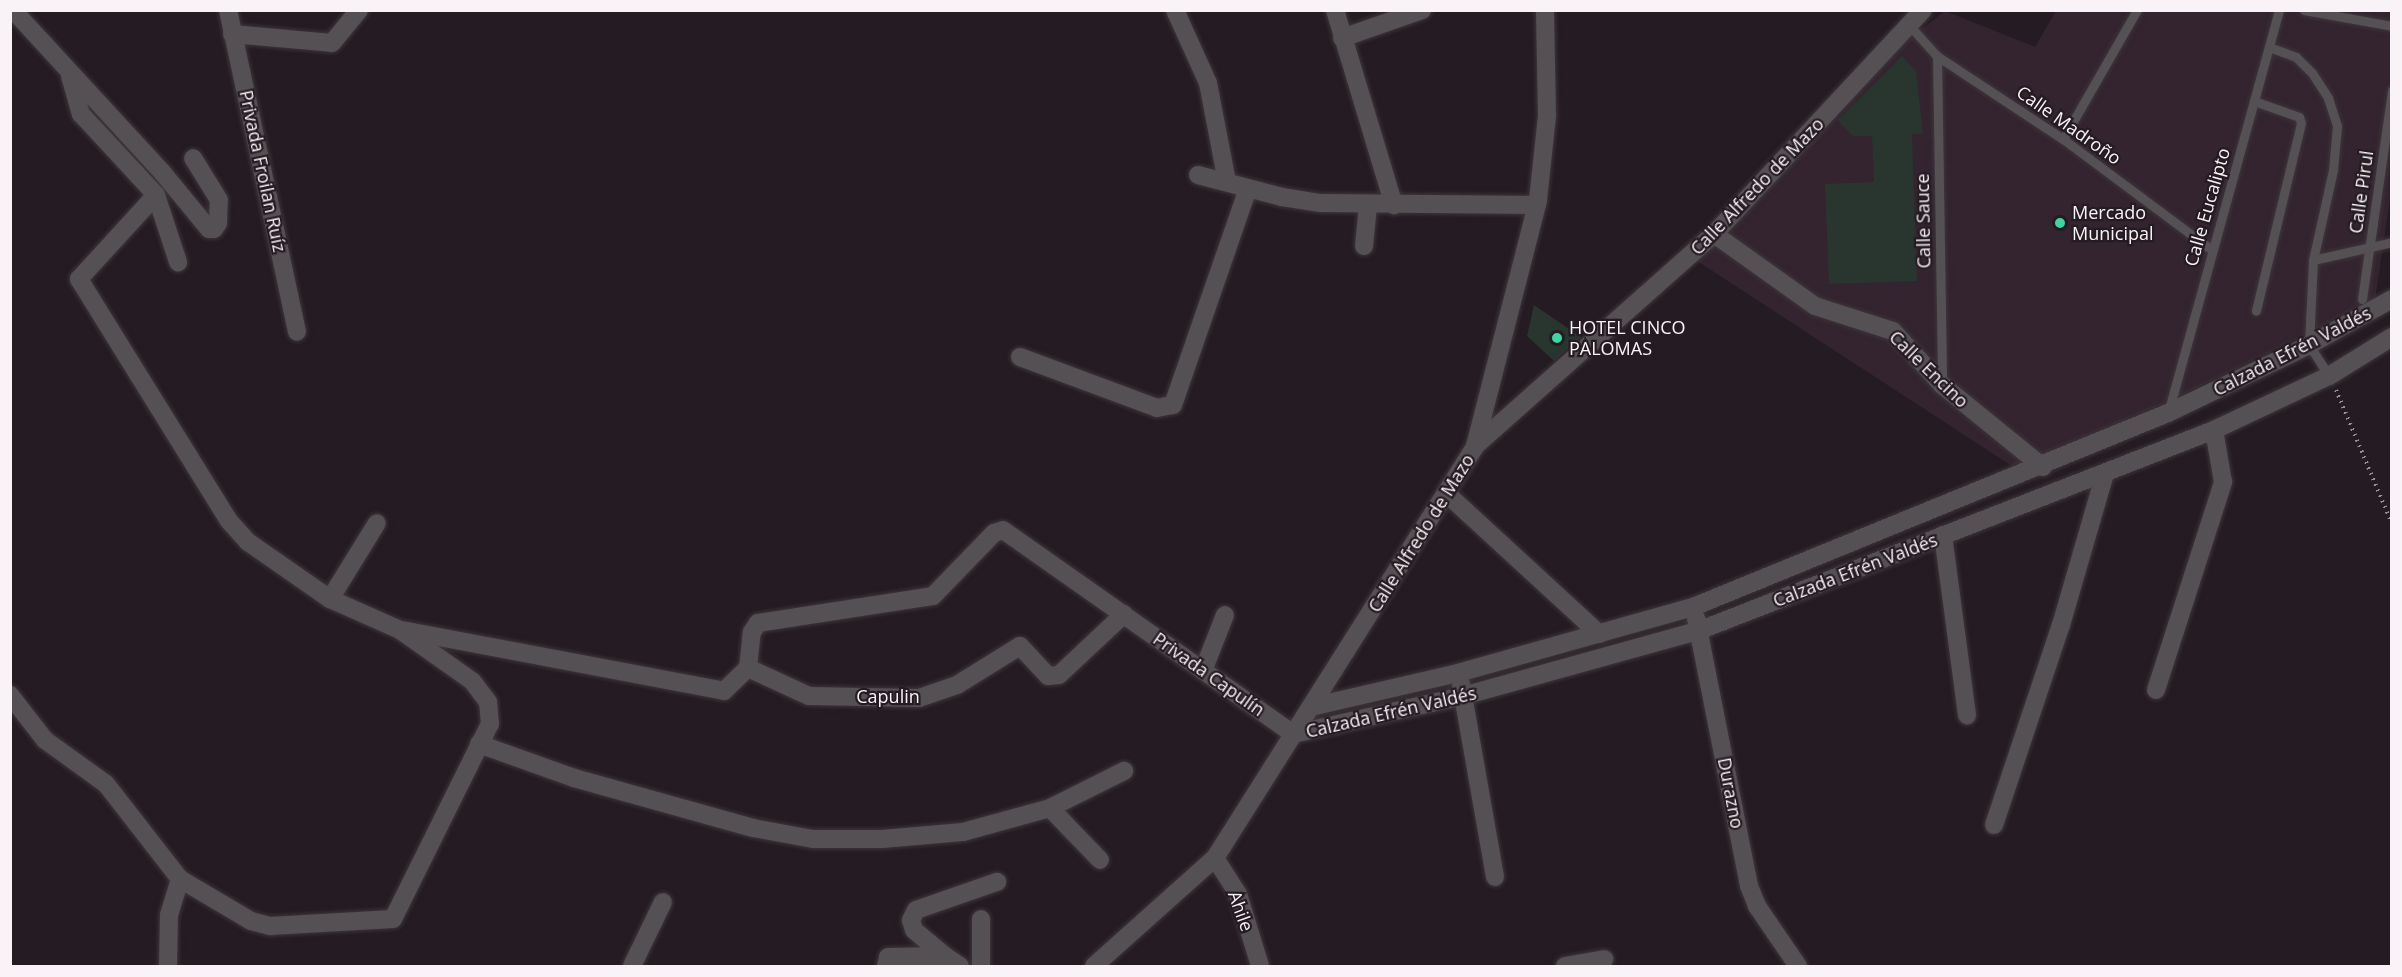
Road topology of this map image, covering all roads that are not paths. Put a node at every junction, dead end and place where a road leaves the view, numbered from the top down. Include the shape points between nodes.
1 (14, 10) edge
2 (228, 10) edge
3 (359, 10) edge
4 (1175, 10) edge
5 (1335, 10) edge
6 (1422, 10) edge
7 (1545, 10) edge
8 (1923, 10) edge
9 (2137, 10) edge
10 (2279, 10) edge
11 (2304, 10) edge
12 (1909, 25) junction
13 (2391, 26) edge
14 (232, 34) junction
15 (1342, 38) junction
16 (2269, 47) junction
17 (1937, 56) junction
18 (69, 72) junction
19 (2391, 90) edge
20 (2254, 101) junction
21 (2063, 139) junction
22 (193, 158) dead end
23 (1198, 175) dead end
24 (1227, 182) junction
25 (1248, 189) junction
26 (156, 195) junction
27 (1537, 205) junction
28 (1368, 206) junction
29 (1394, 206) junction
30 (1714, 234) junction
31 (2391, 242) edge
32 (1364, 246) dead end
33 (2370, 246) junction
34 (2212, 250) junction
35 (2313, 260) junction
36 (178, 262) dead end
37 (2362, 298) dead end
38 (2391, 299) edge
39 (2256, 311) dead end
40 (297, 332) dead end
41 (2391, 338) edge
42 (2309, 345) junction
43 (1020, 357) dead end
44 (2329, 376) junction
45 (1942, 385) junction
46 (2168, 413) junction
47 (2214, 430) junction
48 (1475, 446) junction
49 (2043, 467) junction
50 (2105, 474) junction
51 (1447, 494) junction
52 (376, 523) dead end
53 (1877, 533) junction
54 (1943, 535) junction
55 (1888, 557) junction
56 (330, 598) junction
57 (1693, 607) junction
58 (1124, 614) junction
59 (1225, 615) dead end
60 (400, 630) junction
61 (1698, 631) junction
62 (1599, 634) junction
63 (748, 668) junction
64 (1203, 671) junction
65 (1458, 673) junction
66 (2156, 690) dead end
67 (10, 695) edge
68 (1463, 696) junction
69 (1311, 707) junction
70 (1967, 715) dead end
71 (1293, 734) junction
72 (479, 744) junction
73 (1125, 771) dead end
74 (1050, 808) junction
75 (1994, 825) dead end
76 (1215, 858) junction
77 (1100, 860) dead end
78 (1495, 877) dead end
79 (180, 879) junction
80 (998, 882) dead end
81 (663, 902) dead end
82 (981, 919) dead end
83 (945, 956) junction
84 (1604, 959) dead end
85 (168, 966) edge
86 (632, 966) edge
87 (886, 966) edge
88 (960, 966) edge
89 (981, 966) edge
90 (1094, 966) edge
91 (1260, 966) edge
92 (1565, 966) edge
93 (1798, 966) edge

1 - 18 street
2 - 14 street, Privada Froilan Ruíz
3 - 14 street via 332,43
4 - 24 street via 1208,83
5 - 15 street
6 - 15 street
7 - 27 street via 1547,116
8 - 12 street, Calle Alfredo de Mazo
9 - 21 lane
10 - 16 lane, Calle Eucalipto
11 - 13 lane
12 - 17 lane, Calle Madroño
12 - 30 street, Calle Alfredo de Mazo
14 - 40 street, Privada Froilan Ruíz
15 - 29 street
16 - 20 lane, Calle Eucalipto
16 - 35 lane via 2296,57 2312,73 2328,98 2337,126 2333,170
17 - 21 lane, Calle Madroño
17 - 45 lane, Calle Sauce
18 - 22 street via 209,229 214,229 218,224 219,200
18 - 26 street via 81,114
19 - 33 lane, Calle Pirul
20 - 34 lane, Calle Eucalipto
20 - 39 lane via 2299,117 2301,123
21 - 34 lane, Calle Madroño
23 - 24 street
24 - 25 street
25 - 28 street via 1321,203
25 - 43 street via 1173,405 1157,408
26 - 36 street
26 - 56 street via 82,272 80,283 237,532
27 - 29 street
27 - 48 street
28 - 29 street
28 - 32 street
30 - 45 street, Calle Encino via 1815,306 1889,328
30 - 48 street, Calle Alfredo de Mazo
31 - 33 lane
33 - 35 lane
33 - 37 lane, Calle Pirul
34 - 46 lane, Calle Eucalipto
35 - 42 lane
38 - 42 street, Calzada Efrén Valdés
41 - 44 street, Calzada Efrén Valdés
42 - 44 lane
42 - 46 street, Calzada Efrén Valdés
44 - 47 street, Calzada Efrén Valdés
45 - 49 street, Calle Encino
46 - 49 street, Calzada Efrén Valdés
47 - 50 street, Calzada Efrén Valdés
47 - 66 street via 2223,482
48 - 51 street, Calle Alfredo de Mazo
49 - 53 street, Calzada Efrén Valdés
50 - 54 street, Calzada Efrén Valdés
50 - 75 street via 2061,625
51 - 62 street
51 - 69 street, Calle Alfredo de Mazo
52 - 56 street
53 - 55 street
53 - 57 street, Calzada Efrén Valdés
54 - 55 street, Calzada Efrén Valdés
54 - 70 street
55 - 61 street, Calzada Efrén Valdés
56 - 60 street
57 - 61 street, Durazno
57 - 62 street, Calzada Efrén Valdés
58 - 63 street, Capulin via 1056,676 1048,676 1020,646 963,682 919,698 809,696
58 - 63 street, Privada Capulín via 999,529 933,596 758,623 752,632
58 - 64 street, Privada Capulín
59 - 64 street
60 - 63 street via 448,636 717,692 728,689
60 - 72 street via 479,688 491,717
61 - 68 street, Calzada Efrén Valdés
61 - 93 street, Durazno via 1749,886 1757,906
62 - 65 street, Calzada Efrén Valdés
64 - 71 street, Privada Capulín
65 - 68 street
65 - 69 street, Calzada Efrén Valdés
67 - 79 street via 45,740 106,784
68 - 71 street, Calzada Efrén Valdés
68 - 78 street
69 - 71 street, Calle Alfredo de Mazo
71 - 76 street, Calle Alfredo de Mazo
72 - 74 street via 585,781 753,828 813,839 882,839 963,832
72 - 79 street via 393,919 265,926
73 - 74 street
74 - 77 street
76 - 90 street, Calle Alfredo de Mazo
76 - 91 street, Ahile via 1239,894
79 - 85 street via 169,915
80 - 83 street via 916,910 911,920 914,930
81 - 86 street
82 - 89 street
83 - 87 street via 888,957
83 - 88 street
84 - 92 street

